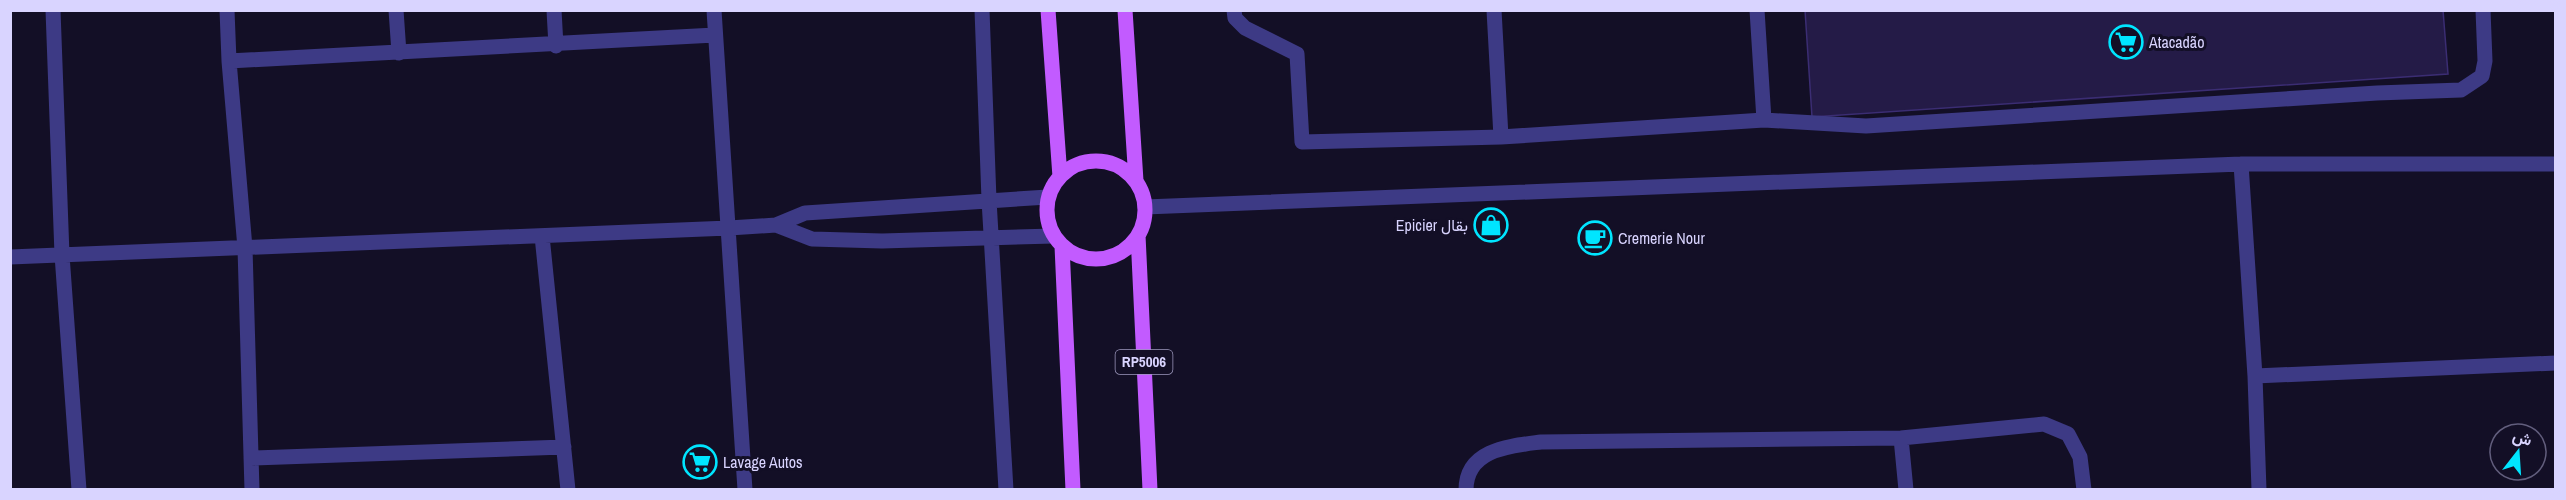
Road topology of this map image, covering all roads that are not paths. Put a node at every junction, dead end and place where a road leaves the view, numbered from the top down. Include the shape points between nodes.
1 (53, 10) edge
2 (228, 10) edge
3 (396, 10) edge
4 (554, 10) edge
5 (714, 10) edge
6 (982, 10) edge
7 (1048, 10) edge
8 (1125, 10) edge
9 (1234, 10) edge
10 (1494, 10) edge
11 (1757, 10) edge
12 (2483, 10) edge
13 (715, 35) junction
14 (556, 46) junction
15 (399, 53) junction
16 (229, 61) junction
17 (1764, 120) junction
18 (1501, 137) junction
19 (2241, 164) junction
20 (2556, 164) edge
21 (1060, 177) junction
22 (1136, 181) junction
23 (1048, 197) junction
24 (989, 200) junction
25 (1145, 207) junction
26 (776, 225) junction
27 (729, 228) junction
28 (1138, 235) junction
29 (542, 236) junction
30 (991, 239) junction
31 (1058, 241) junction
32 (245, 248) junction
33 (62, 255) junction
34 (10, 257) edge
35 (2556, 363) edge
36 (2255, 376) junction
37 (1901, 438) junction
38 (564, 447) junction
39 (251, 458) junction
40 (79, 489) edge
41 (252, 489) edge
42 (568, 489) edge
43 (745, 489) edge
44 (1006, 489) edge
45 (1073, 489) edge
46 (1150, 489) edge
47 (1466, 489) edge
48 (1906, 489) edge
49 (2084, 489) edge
50 (2259, 489) edge

1 - 33 street
2 - 16 street
3 - 15 street
4 - 14 street
5 - 13 street
6 - 24 street
7 - 21 main road
8 - 22 main road
9 - 18 street via 1234,18 1245,28 1297,54 1302,142
10 - 18 street
11 - 17 street
12 - 17 street via 2486,61 2482,76 2461,90 1866,126
13 - 14 street
13 - 27 street
14 - 15 street
15 - 16 street
16 - 32 street
17 - 18 street
19 - 20 street
19 - 25 street
19 - 36 street
21 - 22 main road via 1077,164 1099,161 1120,167
21 - 23 main road
22 - 25 main road
23 - 24 street
23 - 31 main road via 1047,217
24 - 26 street via 806,213
24 - 30 street
25 - 28 main road, RP5006
26 - 27 street
26 - 30 street via 812,239
27 - 29 street
27 - 43 street
28 - 31 main road via 1124,251 1103,259 1081,257
28 - 46 main road, RP5006
29 - 32 street
29 - 38 street
30 - 31 street
30 - 44 street
31 - 45 main road
32 - 33 street
32 - 39 street
33 - 34 street
33 - 40 street
35 - 36 street
36 - 50 street
37 - 47 street via 1512,445 1481,456 1466,479
37 - 48 street
37 - 49 street via 2044,424 2068,434 2080,457
38 - 39 street
38 - 42 street
39 - 41 street

